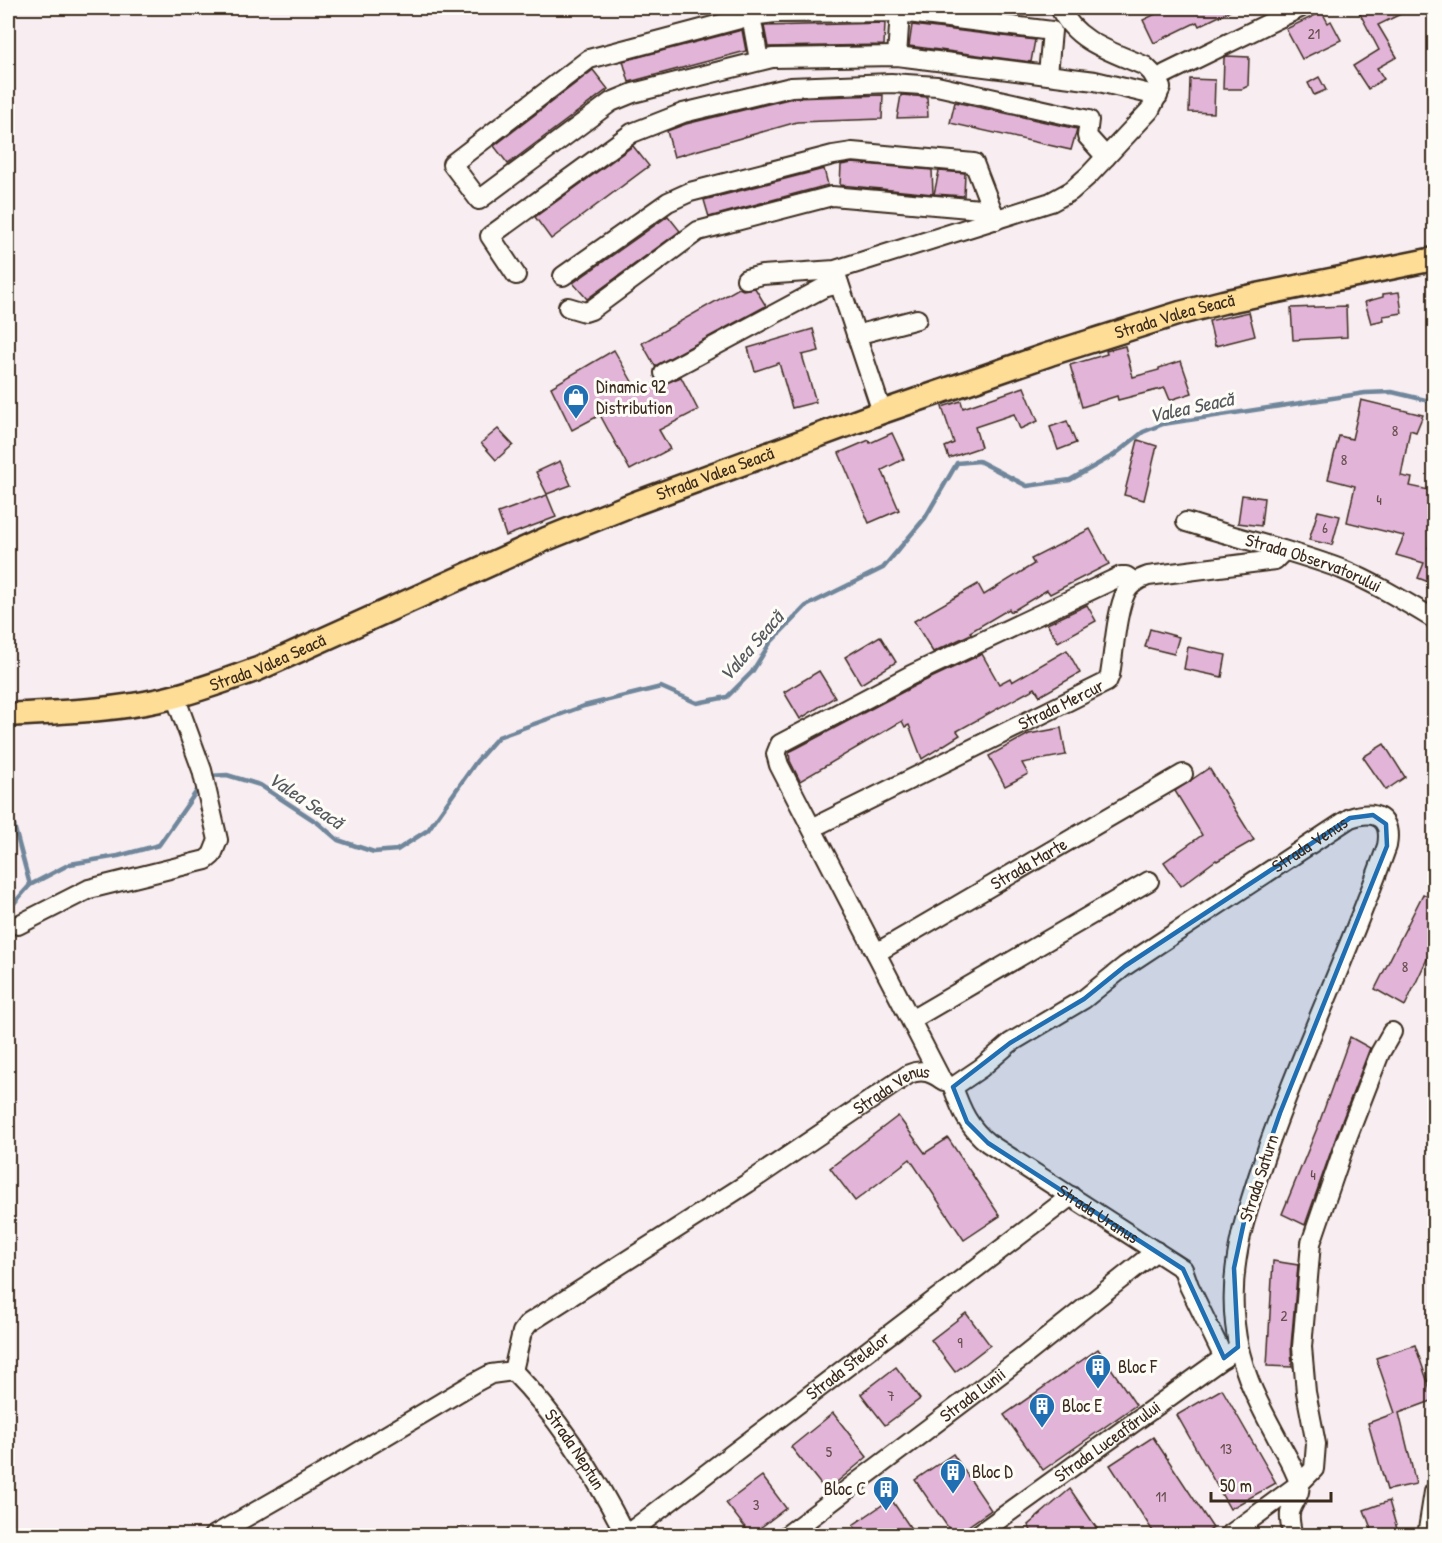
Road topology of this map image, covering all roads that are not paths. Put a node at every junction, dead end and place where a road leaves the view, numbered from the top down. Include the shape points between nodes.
1 (1060, 8) edge
2 (1300, 8) edge
3 (900, 12) junction
4 (751, 16) junction
5 (897, 56) junction
6 (759, 60) junction
7 (1048, 74) junction
8 (1165, 74) dead end
9 (1158, 96) junction
10 (1106, 157) junction
11 (994, 215) junction
12 (1434, 259) edge
13 (516, 275) dead end
14 (563, 276) dead end
15 (837, 277) junction
16 (746, 279) dead end
17 (568, 307) dead end
18 (916, 319) dead end
19 (856, 335) junction
20 (664, 374) dead end
21 (882, 412) junction
22 (1186, 522) dead end
23 (1284, 551) junction
24 (1135, 582) junction
25 (1434, 619) edge
26 (175, 696) junction
27 (8, 715) edge
28 (1183, 774) dead end
29 (1386, 824) joint
30 (812, 828) junction
31 (1149, 880) dead end
32 (18, 926) dead end
33 (876, 953) junction
34 (911, 1020) junction
35 (1392, 1032) dead end
36 (947, 1083) junction
37 (1071, 1196) junction
38 (1156, 1251) junction
39 (1231, 1352) junction
40 (513, 1371) junction
41 (1299, 1484) junction
42 (1434, 1492) edge
43 (1238, 1532) edge
44 (626, 1535) edge
45 (213, 1536) edge
46 (786, 1536) edge
47 (976, 1536) edge
48 (1293, 1536) edge
49 (1427, 1536) edge

1 - 9 street via 1074,29 1090,42 1152,73 1161,87
2 - 8 street
3 - 4 street
3 - 5 street
3 - 7 street via 1052,31
4 - 6 street
4 - 6 street via 589,59 452,164 479,200 611,102
5 - 6 street
5 - 7 street
7 - 9 street
9 - 10 street
10 - 11 street via 1071,191 1051,202
10 - 13 street via 1087,136 1089,120 960,91 891,83 791,87 683,113 632,133 490,236
11 - 14 street via 974,163 852,152 833,154 690,192 668,202
11 - 15 street
11 - 17 street via 832,196 698,231 591,310
12 - 21 main road, Strada Valea Seacă via 1179,313
15 - 16 street via 762,275
15 - 19 street
15 - 20 street
18 - 19 street
19 - 21 street
21 - 26 main road, Strada Valea Seacă via 546,539 258,669
22 - 23 street, Strada Observatorului
23 - 24 street via 1275,560 1148,576
23 - 25 street, Strada Observatorului via 1343,570
24 - 30 street, Strada Mercur via 1122,604 1107,682
24 - 30 street, Strada Uranus via 1121,576 1089,590 910,675 780,744 776,754 779,765
26 - 27 main road, Strada Valea Seacă via 116,708
26 - 32 street via 208,790 218,840 212,855 206,860 89,889
28 - 33 street, Strada Marte
29 - 36 street, Strada Venus via 1379,817 1363,813 1350,818 1125,966 1084,999 1010,1043 981,1068
29 - 39 street, Strada Saturn via 1389,836 1382,861 1284,1103 1247,1208 1234,1268
30 - 33 street, Strada Uranus
31 - 34 street
33 - 34 street, Strada Uranus
34 - 36 street, Strada Uranus
35 - 41 street via 1351,1128 1311,1243 1302,1347 1305,1392 1316,1444 1314,1469
36 - 37 street, Strada Uranus via 976,1133
36 - 40 street, Strada Venus via 927,1071 909,1074 529,1323 522,1332
37 - 38 street, Strada Uranus
37 - 44 street, Strada Stelelor
38 - 39 street, Strada Uranus via 1183,1269 1189,1286
38 - 46 street, Strada Lunii
39 - 41 street, Strada Saturn via 1244,1370
39 - 47 street, Strada Luceafărului
40 - 44 street, Strada Neptun via 580,1454
40 - 45 street via 491,1374 474,1383
41 - 43 street
41 - 48 street via 1290,1513
42 - 49 street

